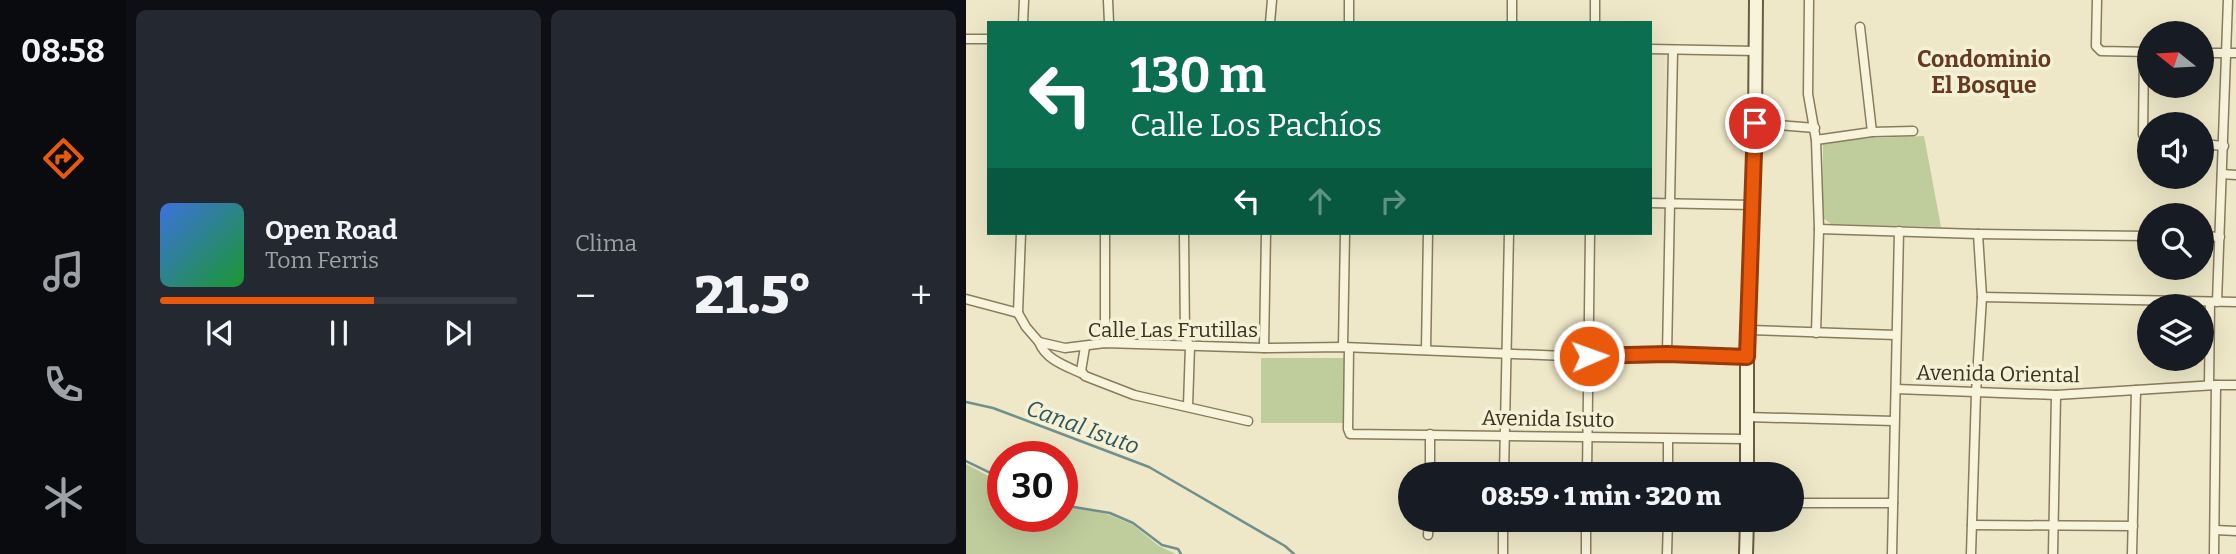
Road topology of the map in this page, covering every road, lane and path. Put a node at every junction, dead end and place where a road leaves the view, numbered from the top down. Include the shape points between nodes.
1 (1024, 0) edge
2 (1108, 0) edge
3 (1272, 0) edge
4 (1349, 0) edge
5 (1512, 0) edge
6 (1595, 0) edge
7 (1756, 0) edge
8 (1810, 0) edge
9 (2097, 0) edge
10 (2228, 0) edge
11 (1023, 21) edge
12 (1109, 21) edge
13 (1270, 21) edge
14 (1349, 21) edge
15 (1512, 21) edge
16 (1595, 21) edge
17 (1860, 27) dead end
18 (966, 39) edge
19 (987, 39) edge
20 (1652, 49) edge
21 (1673, 50) junction
22 (1756, 51) junction
23 (2137, 52) edge
24 (2214, 53) edge
25 (2226, 53) junction
26 (2236, 53) edge
27 (1755, 123) junction
28 (1815, 128) junction
29 (1913, 131) dead end
30 (1872, 132) junction
31 (1816, 140) junction
32 (2214, 145) edge
33 (2224, 146) junction
34 (2222, 174) junction
35 (2236, 175) edge
36 (1652, 203) edge
37 (1670, 204) junction
38 (1753, 205) junction
39 (1819, 229) junction
40 (1899, 231) junction
41 (1978, 234) junction
42 (1021, 235) edge
43 (1105, 235) edge
44 (1184, 235) edge
45 (1266, 235) edge
46 (1345, 235) edge
47 (1428, 235) edge
48 (1509, 235) edge
49 (1590, 235) edge
50 (2137, 236) edge
51 (2214, 237) edge
52 (2220, 237) junction
53 (1982, 297) junction
54 (966, 299) edge
55 (2137, 300) edge
56 (2214, 302) joint
57 (2236, 302) edge
58 (1018, 313) junction
59 (1750, 330) junction
60 (1816, 333) junction
61 (1896, 335) junction
62 (1039, 342) junction
63 (1105, 343) junction
64 (1190, 346) junction
65 (1085, 347) junction
66 (1265, 348) junction
67 (1346, 348) junction
68 (1426, 350) junction
69 (1507, 354) junction
70 (1667, 354) junction
71 (1589, 356) junction
72 (1747, 357) junction
73 (2213, 371) edge
74 (1083, 374) junction
75 (2213, 385) junction
76 (2236, 385) edge
77 (1896, 389) junction
78 (2136, 390) junction
79 (1976, 393) junction
80 (2056, 395) junction
81 (1188, 406) junction
82 (1747, 416) junction
83 (1248, 421) dead end
84 (1894, 421) junction
85 (1430, 434) junction
86 (1505, 435) junction
87 (1588, 436) junction
88 (1668, 439) junction
89 (1746, 439) junction
90 (1430, 462) edge
91 (1504, 462) edge
92 (1587, 462) edge
93 (1668, 462) edge
94 (1746, 462) edge
95 (1804, 503) edge
96 (1893, 503) junction
97 (1972, 526) junction
98 (2053, 526) junction
99 (2133, 526) junction
100 (2214, 530) junction
101 (2236, 531) edge
102 (1503, 532) edge
103 (1586, 532) edge
104 (1668, 532) edge
105 (1747, 532) edge
106 (1503, 550) edge
107 (1586, 554) edge
108 (1667, 554) edge
109 (1746, 554) edge
110 (1892, 554) edge
111 (1971, 554) edge
112 (2053, 554) edge
113 (2132, 554) edge
114 (2214, 554) edge

1 - 11 street
2 - 12 street
3 - 13 street
4 - 14 street
5 - 15 street
6 - 16 street
7 - 22 street
8 - 28 street via 1808,94
9 - 23 street via 2098,49
10 - 25 street
17 - 30 street
18 - 19 street
20 - 21 street
21 - 22 street
21 - 37 street
22 - 27 street
24 - 25 street
25 - 26 street
25 - 33 street
27 - 28 street
27 - 38 street
28 - 31 street
29 - 30 street
30 - 31 street
31 - 39 street
32 - 33 street
33 - 34 street
34 - 35 street
34 - 52 street
36 - 37 street
37 - 38 street
37 - 70 street
38 - 59 street
39 - 40 street
39 - 60 street
40 - 41 street
40 - 61 street
41 - 50 street
41 - 53 street
42 - 58 street
43 - 63 street
44 - 64 street via 1185,338
45 - 66 street
46 - 67 street
47 - 68 street
48 - 69 street
49 - 71 street
51 - 52 street
52 - 56 street
53 - 55 street
53 - 79 street
54 - 58 street
56 - 57 street
58 - 62 street
59 - 60 street
59 - 72 street
60 - 61 street
61 - 77 street
62 - 65 street, Calle Las Frutillas
62 - 74 street via 1050,358
63 - 64 street, Calle Las Frutillas
63 - 65 street, Calle Las Frutillas
64 - 66 street, Calle Las Frutillas
64 - 81 street
65 - 74 street
66 - 67 street, Calle Las Frutillas
67 - 68 street, Calle Las Frutillas
67 - 85 street, Avenida Isuto via 1350,434
68 - 69 street, Calle Las Frutillas
69 - 71 street, Calle Las Frutillas
69 - 86 street
70 - 71 street, Calle Las Frutillas
70 - 72 street, Calle Las Frutillas
71 - 87 street
72 - 82 street
73 - 75 street
74 - 81 street via 1134,395
75 - 76 street, Avenida Oriental
75 - 78 street, Avenida Oriental
75 - 100 street
77 - 79 street, Avenida Oriental
77 - 84 street, Avenida Oriental
78 - 80 street, Avenida Oriental
78 - 99 street
79 - 80 street, Avenida Oriental
79 - 97 street
80 - 98 street
81 - 83 street
82 - 84 street
82 - 89 street
84 - 96 street, Avenida Oriental
85 - 86 street, Avenida Isuto
85 - 90 street
86 - 87 street, Avenida Isuto
86 - 91 street
87 - 88 street, Avenida Isuto
87 - 92 street
88 - 89 street, Avenida Isuto
88 - 93 street
89 - 94 street
95 - 96 street
96 - 110 street, Avenida Oriental
97 - 98 street
97 - 111 street
98 - 99 street
98 - 112 street
99 - 113 street
100 - 101 street
100 - 114 street
102 - 106 street
103 - 107 street
104 - 108 street
105 - 109 street

